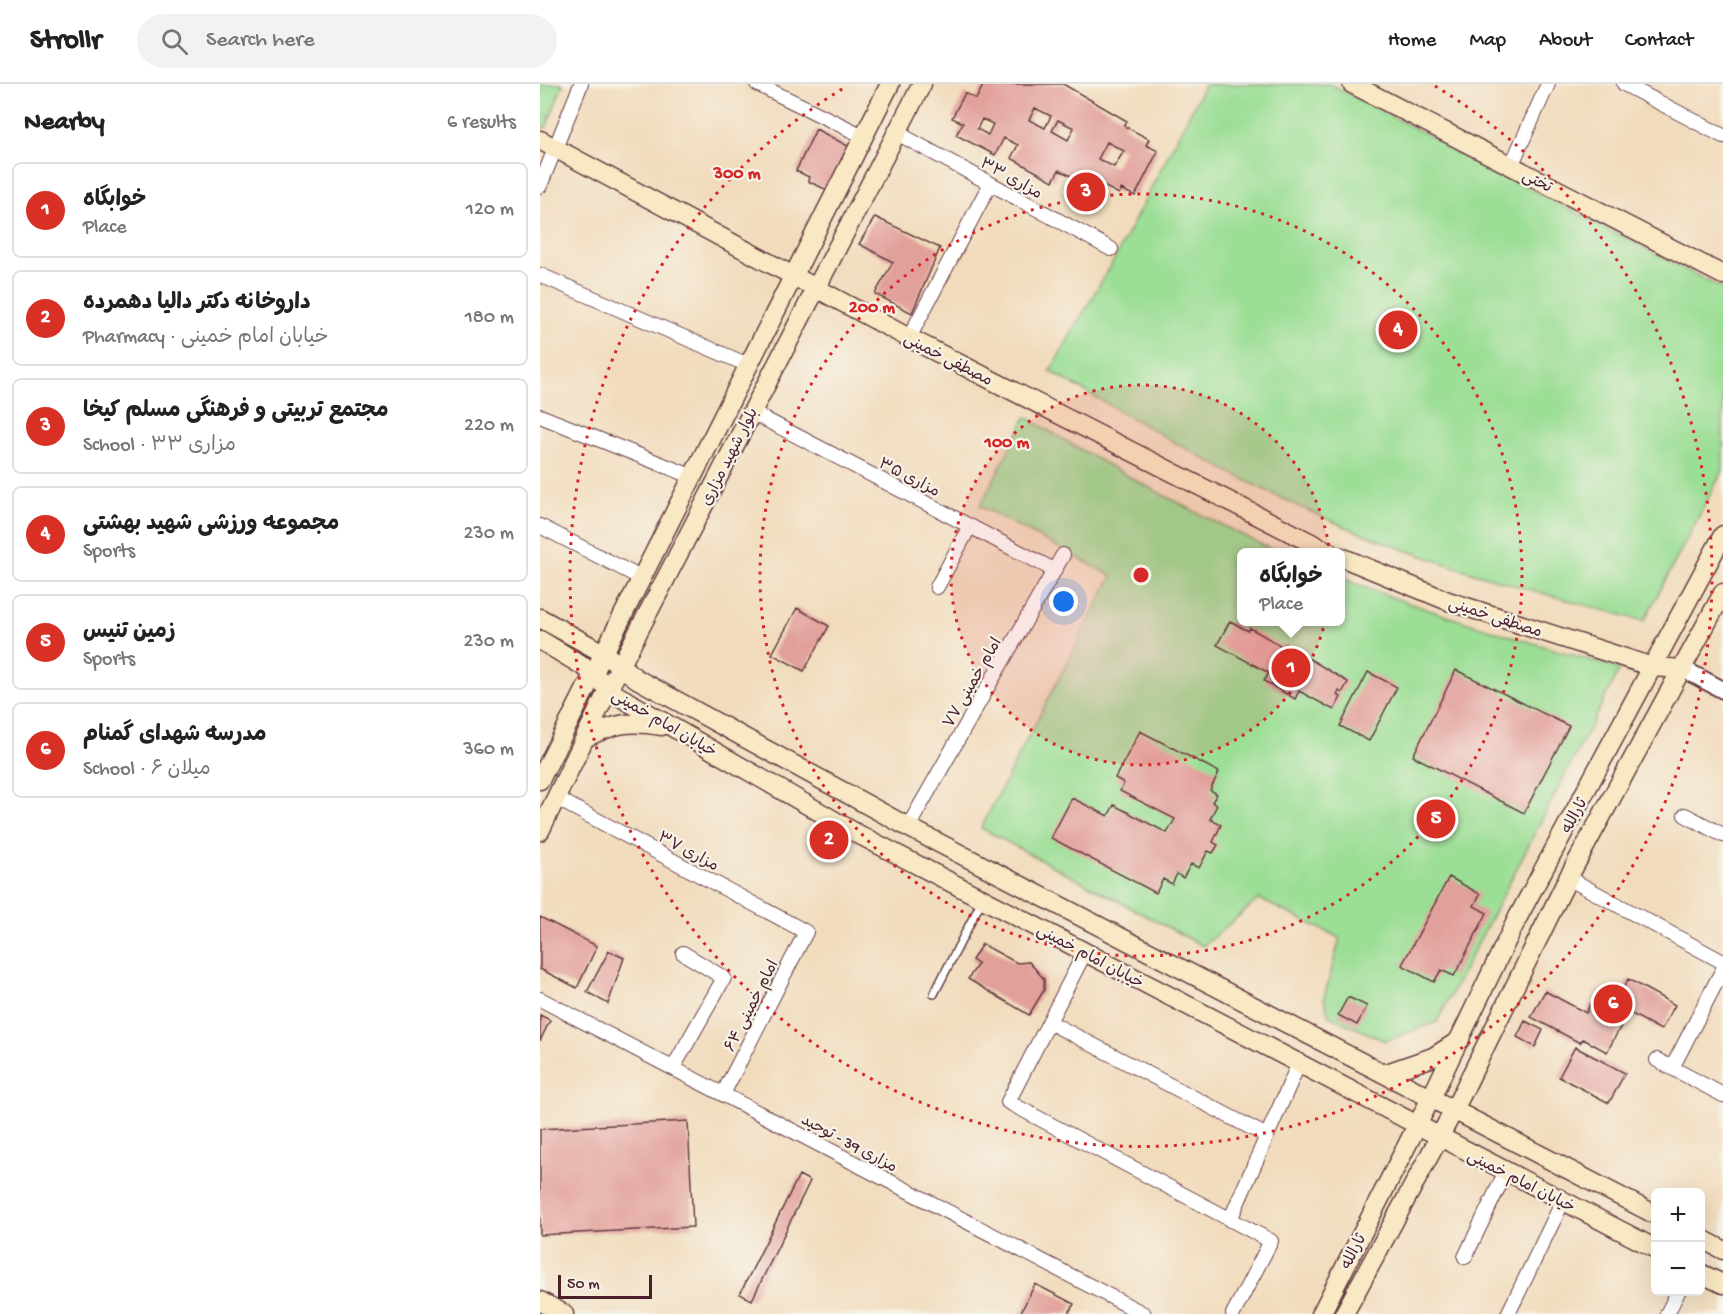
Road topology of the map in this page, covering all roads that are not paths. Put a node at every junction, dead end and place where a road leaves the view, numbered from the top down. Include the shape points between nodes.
1 (581, 84) edge
2 (757, 84) edge
3 (890, 84) edge
4 (922, 84) edge
5 (1352, 84) edge
6 (1548, 84) edge
7 (1624, 84) edge
8 (897, 133) junction
9 (863, 136) junction
10 (1723, 136) edge
11 (548, 144) edge
12 (1511, 166) junction
13 (990, 184) junction
14 (540, 186) edge
15 (1111, 249) dead end
16 (540, 275) edge
17 (793, 275) junction
18 (1723, 275) edge
19 (814, 287) junction
20 (909, 338) junction
21 (748, 365) junction
22 (751, 412) junction
23 (540, 416) edge
24 (691, 476) junction
25 (540, 526) edge
26 (970, 526) junction
27 (1723, 535) edge
28 (1321, 548) edge
29 (1063, 555) dead end
30 (1345, 559) edge
31 (1054, 570) junction
32 (641, 579) junction
33 (937, 587) dead end
34 (1723, 593) edge
35 (540, 618) edge
36 (540, 640) edge
37 (603, 653) junction
38 (621, 667) junction
39 (1653, 667) junction
40 (1683, 669) junction
41 (593, 672) junction
42 (608, 690) junction
43 (1723, 690) edge
44 (675, 728) junction
45 (585, 738) junction
46 (540, 780) edge
47 (556, 798) junction
48 (1685, 815) dead end
49 (908, 827) junction
50 (540, 831) edge
51 (1723, 835) edge
52 (1568, 878) junction
53 (983, 899) junction
54 (806, 932) joint
55 (683, 952) dead end
56 (1086, 952) junction
57 (1723, 962) edge
58 (1723, 969) edge
59 (934, 994) dead end
60 (540, 999) edge
61 (1050, 1022) junction
62 (1460, 1040) junction
63 (1657, 1060) dead end
64 (1299, 1063) junction
65 (673, 1068) junction
66 (1672, 1068) junction
67 (1384, 1074) junction
68 (723, 1094) junction
69 (1723, 1095) edge
70 (1431, 1098) junction
71 (1454, 1110) junction
72 (1417, 1125) junction
73 (1267, 1136) junction
74 (1439, 1137) junction
75 (1506, 1171) junction
76 (1563, 1201) junction
77 (1651, 1212) edge
78 (1230, 1220) junction
79 (1705, 1240) edge
80 (1651, 1246) edge
81 (1723, 1250) edge
82 (1465, 1257) dead end
83 (1705, 1275) edge
84 (1723, 1284) edge
85 (1676, 1296) edge
86 (540, 1301) edge
87 (564, 1314) edge
88 (1144, 1314) edge
89 (1233, 1314) edge
90 (1321, 1314) edge
91 (1344, 1314) edge
92 (1508, 1314) edge
93 (1667, 1314) edge

1 - 11 street
2 - 9 street
3 - 9 main road, بلوار شهید مزاری
4 - 8 main road, بلوار شهید مزاری
5 - 12 main road, تختی
6 - 12 street
7 - 10 street
8 - 13 street, مزاری ۳۳
8 - 19 main road, بلوار شهید مزاری
9 - 17 main road, بلوار شهید مزاری
11 - 14 street
11 - 17 main road, مصطفی خمینی
12 - 18 main road, تختی
13 - 15 street, مزاری ۳۳
13 - 20 street
16 - 21 street
17 - 19 main road, مصطفی خمینی
17 - 21 main road, بلوار شهید مزاری
19 - 20 main road, مصطفی خمینی
19 - 22 main road, بلوار شهید مزاری
20 - 28 main road, مصطفی خمینی
21 - 24 main road, بلوار شهید مزاری
22 - 26 street, مزاری ۳۵
22 - 38 main road, بلوار شهید مزاری
23 - 24 street
24 - 32 main road, بلوار شهید مزاری
25 - 32 street
26 - 31 street, مزاری ۳۵
26 - 33 street
27 - 39 main road, ثارالله
29 - 31 street, امام خمینی ۷۷
30 - 39 main road, مصطفی خمینی via 1448,601
31 - 49 street, امام خمینی ۷۷
32 - 37 main road, بلوار شهید مزاری
34 - 40 main road, ثارالله
35 - 37 main road, خیابان امام خمینی
36 - 41 main road, خیابان امام خمینی
37 - 38 main road, خیابان امام خمینی
37 - 41 main road, بلوار شهید مزاری
38 - 42 main road, بلوار شهید مزاری
38 - 49 main road, خیابان امام خمینی
39 - 40 main road, مصطفی خمینی
39 - 62 main road, ثارالله via 1518,917
40 - 43 street
40 - 52 main road, ثارالله
41 - 42 main road, خیابان امام خمینی
41 - 46 main road, بلوار شهید مزاری
42 - 44 main road, خیابان امام خمینی
42 - 45 main road, بلوار شهید مزاری
44 - 45 main road via 640,722 614,724
44 - 53 main road, خیابان امام خمینی via 856,833
45 - 47 main road, بلوار شهید مزاری
47 - 50 main road, بلوار شهید مزاری
47 - 54 street, مزاری ۳۷
48 - 51 street
49 - 67 main road, خیابان امام خمینی
52 - 57 street
52 - 71 main road, ثارالله
53 - 56 main road, خیابان امام خمینی
53 - 59 lane
54 - 68 street, امام خمینی ۶۴
55 - 65 street via 724,978
56 - 61 street
56 - 64 main road, خیابان امام خمینی
58 - 66 street
60 - 65 street, مزاری 39 - توحید
61 - 73 street
61 - 78 street via 1008,1102
62 - 67 main road via 1424,1060
62 - 70 main road, ثارالله
63 - 66 street
64 - 72 main road, خیابان امام خمینی
64 - 73 street
65 - 68 street, مزاری 39 - توحید
66 - 69 street
67 - 70 main road, خیابان امام خمینی
68 - 88 street, مزاری 39 - توحید
70 - 71 main road, خیابان امام خمینی
70 - 72 main road, ثارالله
71 - 74 main road, ثارالله
71 - 77 main road, خیابان امام خمینی
72 - 74 main road, خیابان امام خمینی
72 - 90 main road, ثارالله
73 - 78 street
74 - 75 main road, خیابان امام خمینی
74 - 91 main road, ثارالله
75 - 76 main road, خیابان امام خمینی
75 - 82 street
76 - 80 main road, خیابان امام خمینی
76 - 92 street
78 - 89 street via 1271,1241
79 - 81 main road
83 - 84 main road
85 - 93 street
86 - 87 main road

